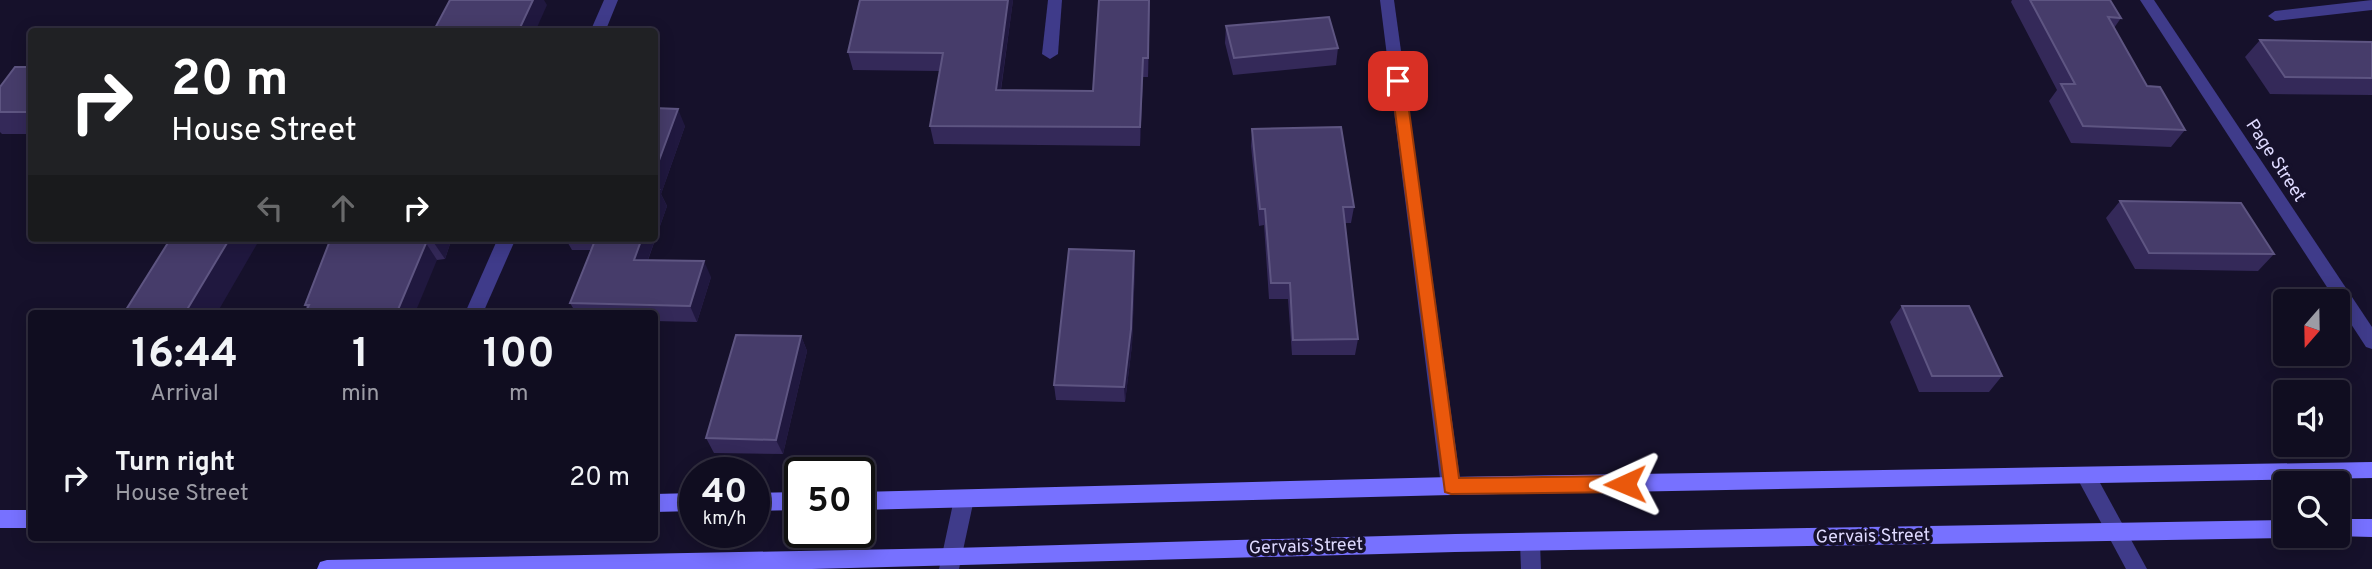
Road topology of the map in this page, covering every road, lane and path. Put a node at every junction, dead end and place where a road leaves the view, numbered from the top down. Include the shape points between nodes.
1 (611, 0) edge
2 (1055, 0) edge
3 (1387, 0) edge
4 (2147, 0) edge
5 (2372, 5) edge
6 (2275, 16) dead end
7 (599, 28) edge
8 (1050, 54) dead end
9 (505, 242) edge
10 (475, 310) edge
11 (2372, 342) edge
12 (2372, 470) edge
13 (2087, 475) junction
14 (1451, 486) junction
15 (964, 499) junction
16 (875, 500) edge
17 (679, 502) edge
18 (658, 503) edge
19 (0, 519) edge
20 (28, 519) edge
21 (2350, 528) edge
22 (2372, 528) edge
23 (2273, 529) edge
24 (2119, 534) junction
25 (1530, 542) junction
26 (950, 563) edge
27 (327, 569) edge
28 (1531, 569) edge
29 (2137, 569) edge

1 - 7 street
2 - 8 street
3 - 14 street
4 - 11 street, Page Street
5 - 6 street
9 - 10 street
12 - 13 main road
13 - 14 main road
13 - 24 street
14 - 15 main road
15 - 16 main road
15 - 26 street
17 - 18 main road
19 - 20 main road
21 - 22 main road
23 - 24 main road, Gervais Street
24 - 25 main road, Gervais Street
24 - 29 street
25 - 26 main road, Gervais Street
25 - 28 street
26 - 27 main road, Gervais Street

